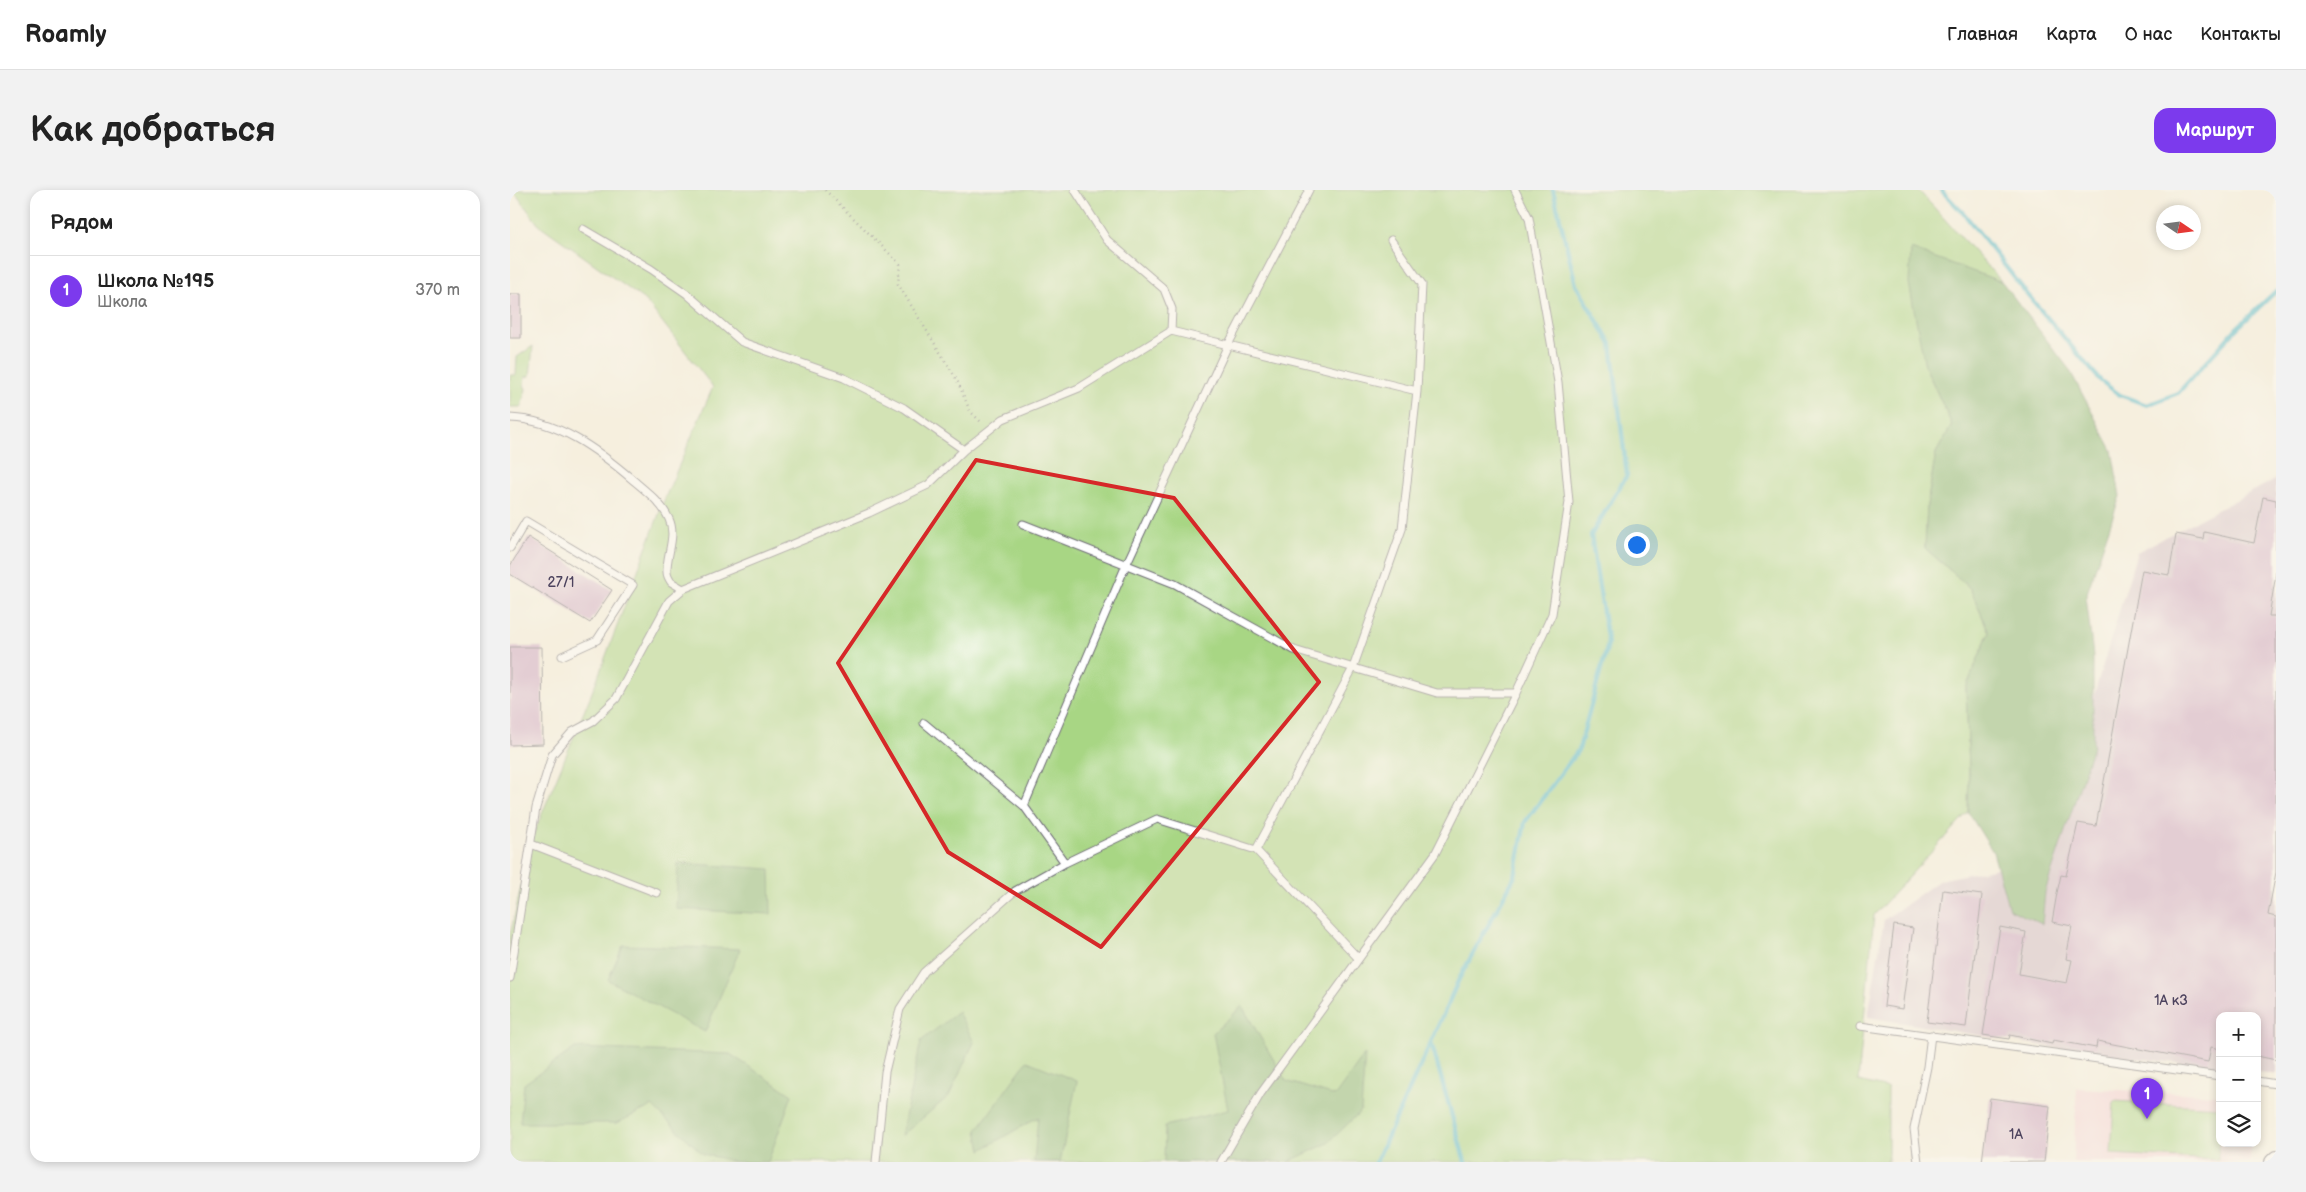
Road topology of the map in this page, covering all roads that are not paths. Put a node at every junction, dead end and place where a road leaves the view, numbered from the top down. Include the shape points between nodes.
1 (1075, 190) edge
2 (1309, 190) edge
3 (1516, 190) edge
4 (583, 229) dead end
5 (1391, 240) dead end
6 (1171, 331) junction
7 (1228, 345) junction
8 (1417, 391) junction
9 (510, 418) edge
10 (964, 450) junction
11 (1023, 524) dead end
12 (510, 548) edge
13 (1126, 565) junction
14 (683, 588) junction
15 (562, 656) dead end
16 (1353, 668) junction
17 (1516, 693) junction
18 (924, 724) dead end
19 (1024, 806) junction
20 (530, 844) junction
21 (1256, 850) junction
22 (1065, 863) junction
23 (657, 893) dead end
24 (1358, 958) junction
25 (510, 978) edge
26 (1860, 1026) dead end
27 (1931, 1035) junction
28 (2216, 1075) edge
29 (2261, 1082) edge
30 (2276, 1084) edge
31 (2276, 1158) edge
32 (876, 1162) edge
33 (1221, 1162) edge
34 (1918, 1162) edge
35 (2272, 1162) edge

1 - 6 lane via 1107,240 1164,289 1172,309
2 - 7 lane
3 - 17 lane via 1529,218 1558,382 1568,502 1552,614
4 - 10 lane via 687,294 742,342 844,378 904,408
5 - 8 lane via 1422,284
6 - 7 lane
6 - 10 lane via 1079,388 1003,419
7 - 8 lane
7 - 13 lane
8 - 16 lane via 1402,529
9 - 14 lane via 556,428 592,448 653,497 670,520 671,548 667,572 670,582
10 - 14 lane via 928,485 869,513
11 - 13 lane
12 - 15 lane via 526,521 633,585 597,640
13 - 16 lane via 1175,584 1294,650
13 - 19 lane
14 - 20 lane via 669,601 616,699 593,721 572,732 552,755 536,808
16 - 17 lane via 1437,694
16 - 21 lane
17 - 24 lane via 1435,854
18 - 19 lane
19 - 22 lane
20 - 23 lane
20 - 25 lane
21 - 22 lane via 1157,819
21 - 24 lane
22 - 32 lane via 1015,892 924,972 904,1002 885,1072
24 - 33 lane via 1261,1093
26 - 27 lane
27 - 28 lane
27 - 34 lane via 1914,1129
29 - 30 lane
31 - 35 street

